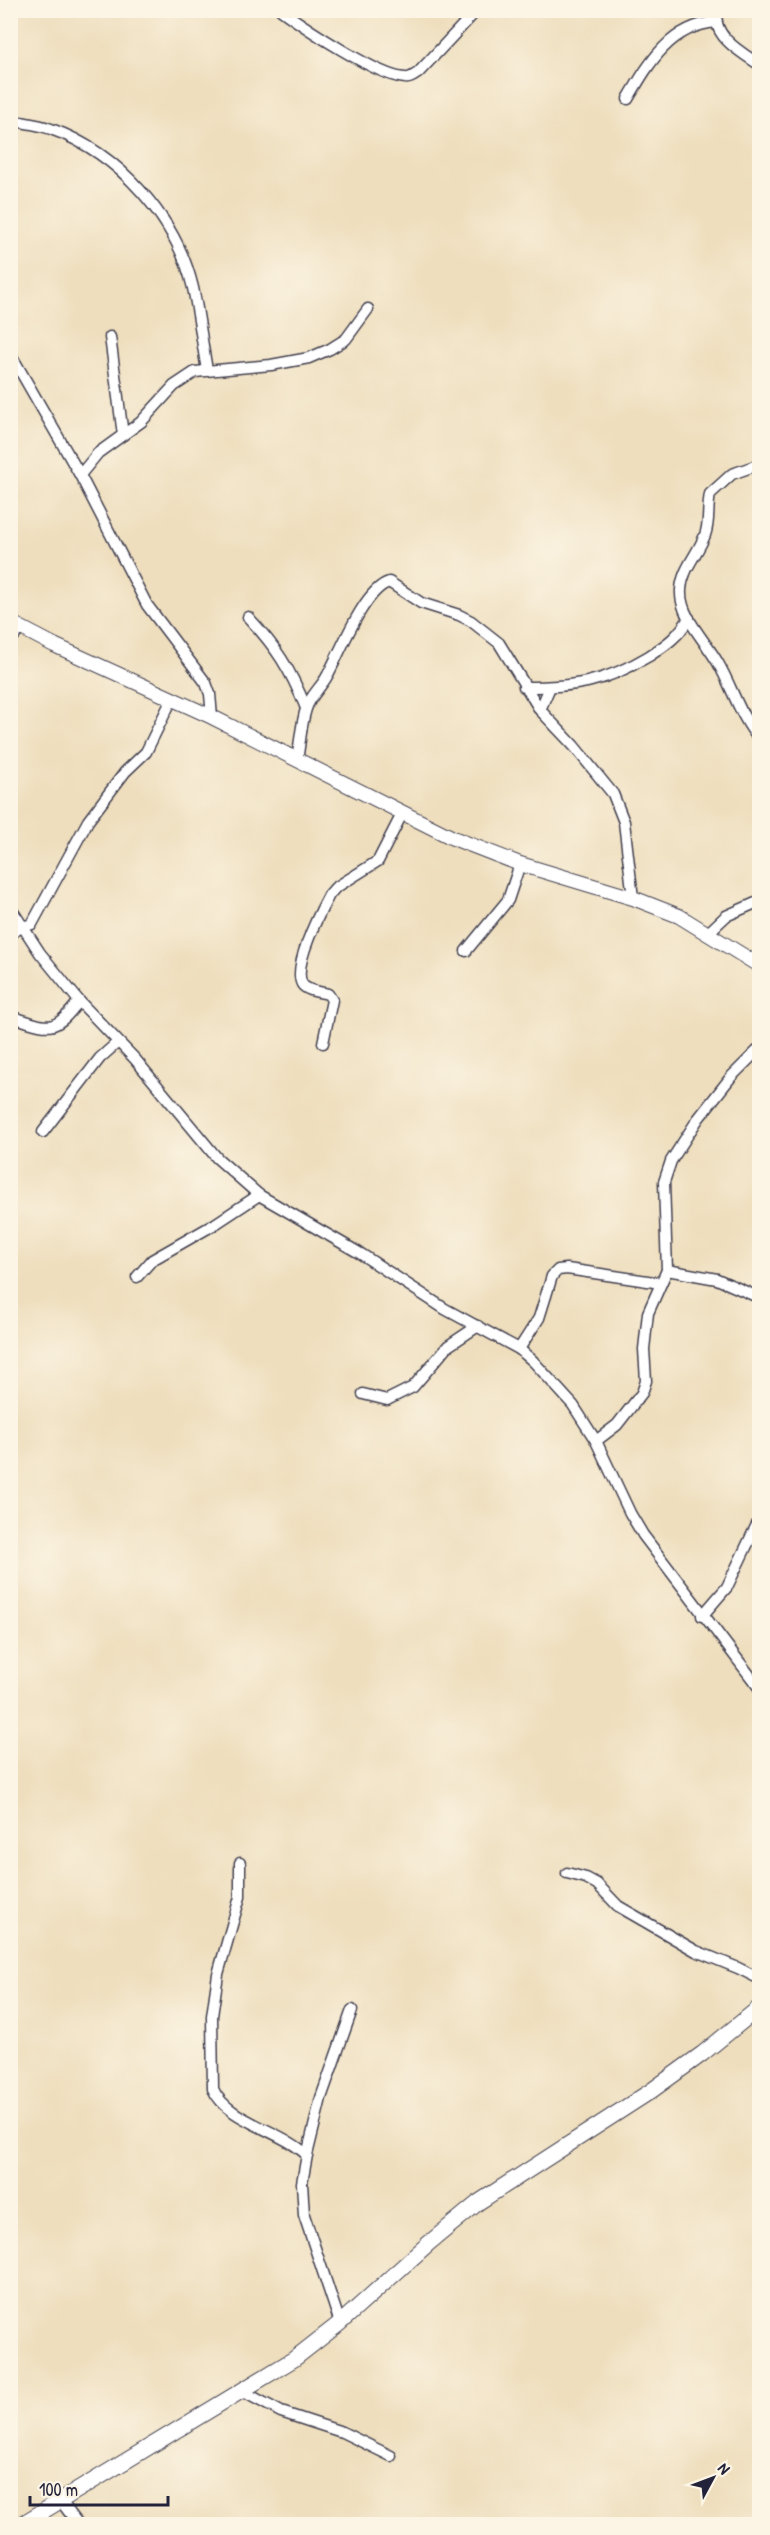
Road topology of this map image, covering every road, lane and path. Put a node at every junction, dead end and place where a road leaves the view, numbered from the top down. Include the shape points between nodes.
1 (281, 10) edge
2 (477, 10) edge
3 (717, 16) edge
4 (759, 65) edge
5 (628, 99) dead end
6 (10, 120) edge
7 (368, 309) dead end
8 (110, 338) dead end
9 (10, 353) edge
10 (207, 370) junction
11 (123, 435) junction
12 (759, 464) edge
13 (80, 475) junction
14 (248, 617) dead end
15 (688, 618) junction
16 (16, 626) edge
17 (681, 632) junction
18 (699, 632) junction
19 (10, 640) edge
20 (524, 687) junction
21 (550, 687) junction
22 (171, 699) junction
23 (306, 708) junction
24 (540, 710) junction
25 (212, 717) junction
26 (759, 740) edge
27 (297, 760) junction
28 (402, 814) junction
29 (520, 864) junction
30 (633, 898) junction
31 (759, 901) edge
32 (10, 907) edge
33 (22, 927) junction
34 (708, 933) junction
35 (10, 934) edge
36 (466, 951) dead end
37 (759, 966) edge
38 (79, 1001) junction
39 (10, 1016) edge
40 (118, 1042) junction
41 (323, 1043) dead end
42 (759, 1048) edge
43 (43, 1132) dead end
44 (259, 1195) junction
45 (667, 1270) junction
46 (137, 1277) dead end
47 (661, 1283) junction
48 (759, 1298) edge
49 (478, 1326) junction
50 (519, 1349) junction
51 (363, 1394) dead end
52 (596, 1441) junction
53 (759, 1518) edge
54 (702, 1616) junction
55 (759, 1689) edge
56 (240, 1863) dead end
57 (567, 1873) dead end
58 (759, 1979) edge
59 (759, 2007) edge
60 (352, 2010) dead end
61 (307, 2155) junction
62 (340, 2323) junction
63 (242, 2391) junction
64 (391, 2456) dead end
65 (60, 2500) junction
66 (22, 2524) edge
67 (78, 2524) edge

1 - 2 street via 378,70 402,79 417,74
3 - 4 street via 732,46
3 - 5 street via 664,44
6 - 10 street via 50,129 105,158 161,214 193,287
7 - 10 street via 346,339 309,358
8 - 11 street
9 - 13 street
10 - 11 street via 181,380 147,417
11 - 13 street via 98,453
12 - 15 street via 732,474 710,494 706,531 682,578 681,592
13 - 25 street via 147,605 206,683
14 - 23 street via 289,668
15 - 17 street
15 - 18 street
16 - 19 street
16 - 22 street
17 - 18 street
17 - 21 street via 666,645 605,679
18 - 26 street via 720,665 741,714
20 - 21 street
20 - 23 street via 499,643 487,631 459,615 421,603 389,582 375,591 362,609
20 - 24 street
21 - 24 street
22 - 25 street
22 - 33 street via 146,752 125,772 88,821 36,918
23 - 27 street
24 - 30 street via 613,794 624,822
25 - 27 street
27 - 28 street
28 - 29 street
28 - 41 street via 378,861 329,895 304,953 301,983 328,994 332,1000
29 - 30 street
29 - 36 street via 508,900
30 - 34 street via 679,916
31 - 34 street via 726,916
32 - 33 street
33 - 35 street
33 - 38 street
34 - 37 street
38 - 39 street via 64,1021 54,1026
38 - 40 street
40 - 43 street via 100,1058
40 - 44 street via 218,1158
42 - 45 street via 705,1110 670,1161 664,1182
44 - 46 street via 152,1260
44 - 49 street
45 - 47 street
45 - 48 street via 717,1279
47 - 50 street via 558,1270 552,1276 539,1318
47 - 52 street via 648,1313 646,1382 642,1393 617,1425
49 - 50 street
49 - 51 street via 448,1346 413,1387 387,1400
50 - 52 street via 573,1405
52 - 54 street via 643,1535
53 - 54 street via 726,1587
54 - 55 street
56 - 61 street via 240,1897 218,1974 212,2016 213,2088 225,2105 290,2141
57 - 58 street via 597,1884 618,1906 696,1951
59 - 62 main road via 651,2091 479,2202
60 - 61 street via 321,2098
61 - 62 street via 302,2183 304,2215
62 - 63 main road via 294,2359
63 - 64 street via 281,2412 342,2432
63 - 65 main road
65 - 66 main road
65 - 67 street

